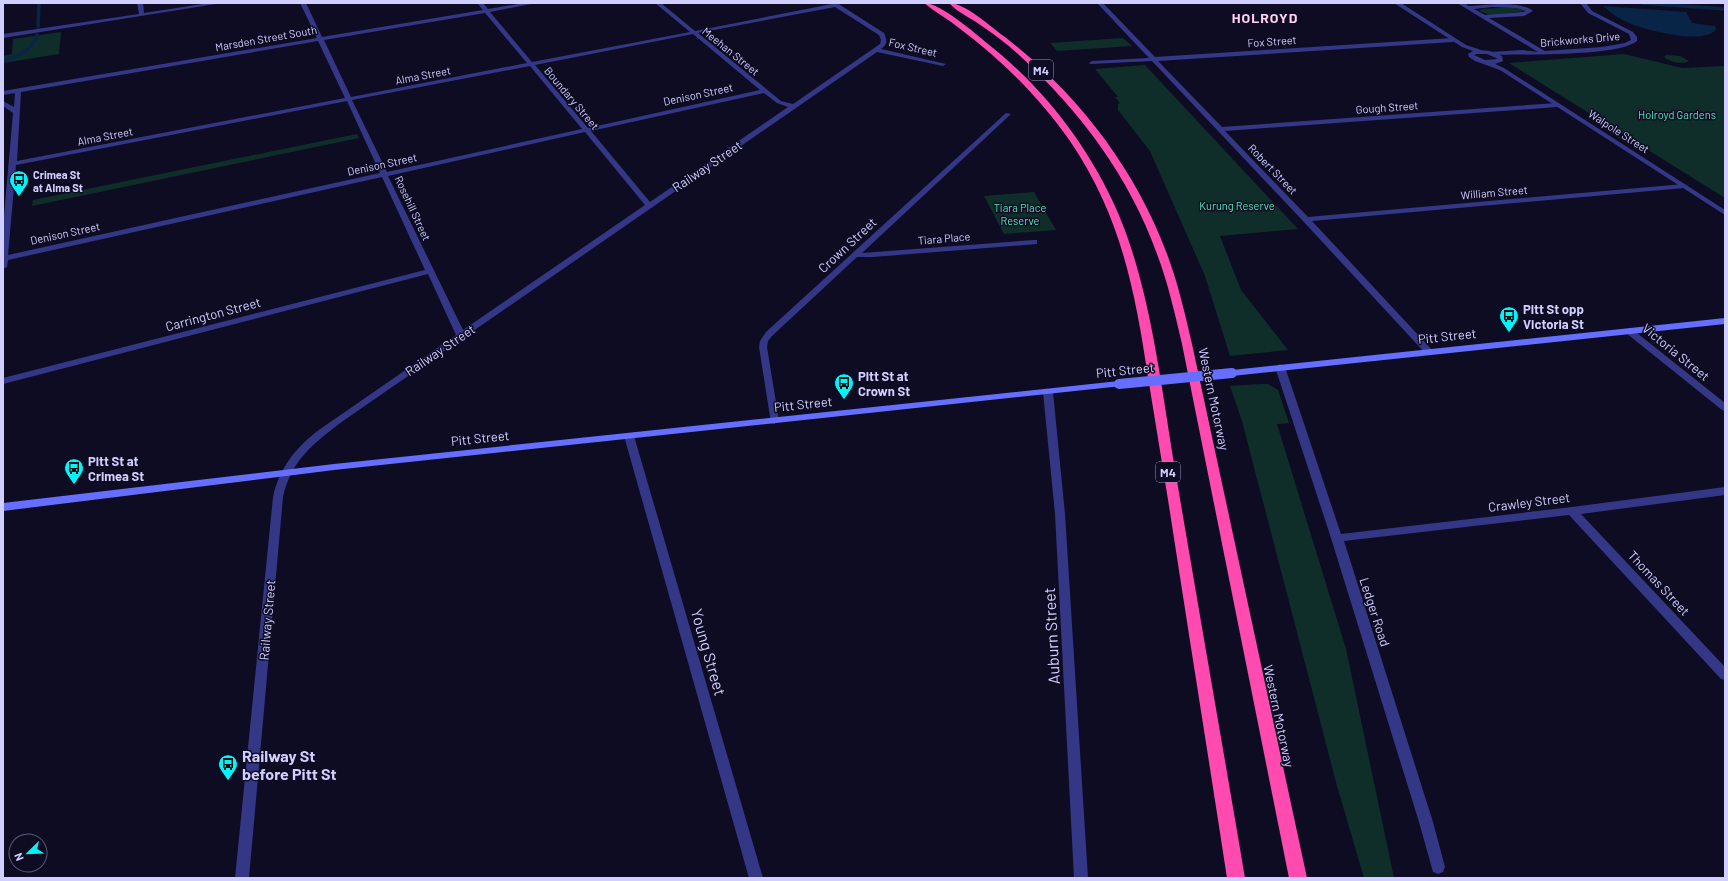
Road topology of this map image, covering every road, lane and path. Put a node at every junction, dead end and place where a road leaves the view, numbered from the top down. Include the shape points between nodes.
1 (140, 3) edge
2 (219, 3) edge
3 (304, 3) edge
4 (480, 3) edge
5 (533, 3) edge
6 (658, 3) edge
7 (927, 3) edge
8 (952, 3) edge
9 (1100, 3) edge
10 (1397, 3) edge
11 (1460, 3) edge
12 (1583, 3) edge
13 (835, 4) edge
14 (962, 7) edge
15 (1468, 8) junction
16 (487, 11) junction
17 (142, 15) junction
18 (1484, 17) junction
19 (693, 33) junction
20 (3, 36) edge
21 (321, 39) junction
22 (1453, 40) junction
23 (1464, 46) junction
24 (878, 50) junction
25 (1480, 52) junction
26 (1492, 53) junction
27 (1544, 53) junction
28 (1471, 54) junction
29 (1533, 54) junction
30 (1152, 59) junction
31 (1499, 60) junction
32 (1485, 62) junction
33 (1092, 63) dead end
34 (943, 64) dead end
35 (531, 65) junction
36 (1502, 69) junction
37 (18, 91) junction
38 (764, 91) junction
39 (3, 94) edge
40 (349, 99) junction
41 (3, 103) edge
42 (1557, 104) junction
43 (794, 107) junction
44 (16, 112) junction
45 (1008, 114) dead end
46 (1219, 129) junction
47 (586, 130) junction
48 (13, 164) junction
49 (385, 175) junction
50 (1684, 186) junction
51 (649, 205) junction
52 (1725, 213) edge
53 (1306, 219) junction
54 (1034, 242) dead end
55 (854, 254) junction
56 (4, 258) junction
57 (3, 267) edge
58 (430, 271) junction
59 (1725, 321) edge
60 (1629, 331) junction
61 (461, 336) junction
62 (1429, 352) junction
63 (1280, 367) junction
64 (3, 382) edge
65 (1048, 392) junction
66 (1725, 408) edge
67 (774, 421) junction
68 (629, 436) junction
69 (286, 473) junction
70 (1725, 491) edge
71 (3, 507) edge
72 (1572, 511) junction
73 (1337, 538) junction
74 (1725, 674) edge
75 (1438, 867) dead end
76 (242, 878) edge
77 (756, 878) edge
78 (1081, 878) edge
79 (1236, 878) edge
80 (1298, 878) edge

1 - 17 street
2 - 17 street
3 - 21 street, Rosehill Street
4 - 16 street, Boundary Street
5 - 16 street, Marsden Street South
6 - 19 street, Meehan Street
7 - 79 highway, M4 via 989,48 1045,102 1083,155 1108,200 1128,251 1148,342
8 - 14 highway, Western Motorway / M4
9 - 30 street, Robert Street
10 - 22 street
11 - 15 street
12 - 27 street, Brickworks Drive via 1590,12 1631,33 1634,42 1629,45
13 - 19 street, Alma Street
13 - 24 street via 882,34 884,43
14 - 80 highway, Western Motorway / M4 via 1036,65 1064,93 1120,166 1149,220 1181,318 1198,392
15 - 18 street
15 - 18 street via 1516,6 1526,8 1530,12
16 - 21 street, Marsden Street South
16 - 35 street, Boundary Street
17 - 20 street
18 - 27 street
19 - 35 street, Alma Street
19 - 38 street, Meehan Street
21 - 37 street, Marsden Street South
21 - 40 street, Rosehill Street
22 - 23 street
22 - 30 street, Fox Street
23 - 25 street
23 - 28 street
24 - 34 street, Fox Street
24 - 43 street, Railway Street
25 - 26 street, Brickworks Drive
25 - 28 street
26 - 29 street, Brickworks Drive
26 - 31 street
27 - 29 street, Brickworks Drive
28 - 32 street, Walpole Street
29 - 31 street, Brickworks Drive
30 - 33 street, Fox Street
30 - 46 street, Robert Street
31 - 32 street, Brickworks Drive
31 - 36 street, Walpole Street
32 - 36 street, Walpole Street
35 - 40 street, Alma Street
35 - 47 street, Boundary Street
36 - 42 street, Walpole Street
37 - 39 street, Marsden Street South
37 - 44 street
38 - 43 street, Meehan Street via 778,102
38 - 47 street, Denison Street
40 - 48 street, Alma Street
40 - 49 street, Rosehill Street
41 - 44 street
42 - 46 street, Gough Street
42 - 50 street, Walpole Street
43 - 51 street, Railway Street
44 - 48 street
45 - 55 street, Crown Street
46 - 53 street, Robert Street
47 - 49 street, Denison Street
47 - 51 street, Boundary Street
48 - 56 street
49 - 56 street, Denison Street
49 - 58 street, Rosehill Street
50 - 52 street, Walpole Street
50 - 53 street, William Street
51 - 61 street, Railway Street
53 - 62 street, Robert Street
54 - 55 street, Tiara Place via 873,255
55 - 67 street, Crown Street via 764,341
56 - 57 street
58 - 61 street, Rosehill Street
58 - 64 street, Carrington Street
59 - 60 main road, Pitt Street
60 - 62 main road, Pitt Street
60 - 66 street, Victoria Street
61 - 69 street, Railway Street via 315,437 296,455
62 - 63 main road, Pitt Street
63 - 65 main road, Pitt Street, bridge
63 - 73 street, Ledger Road
65 - 67 main road, Pitt Street
65 - 78 street, Auburn Street via 1060,514
67 - 68 main road, Pitt Street
68 - 69 main road, Pitt Street
68 - 77 street, Young Street
69 - 71 main road, Pitt Street
69 - 76 street, Railway Street via 278,497
70 - 72 street, Crawley Street
72 - 73 street, Crawley Street
72 - 74 street, Thomas Street
73 - 75 street, Ledger Road

